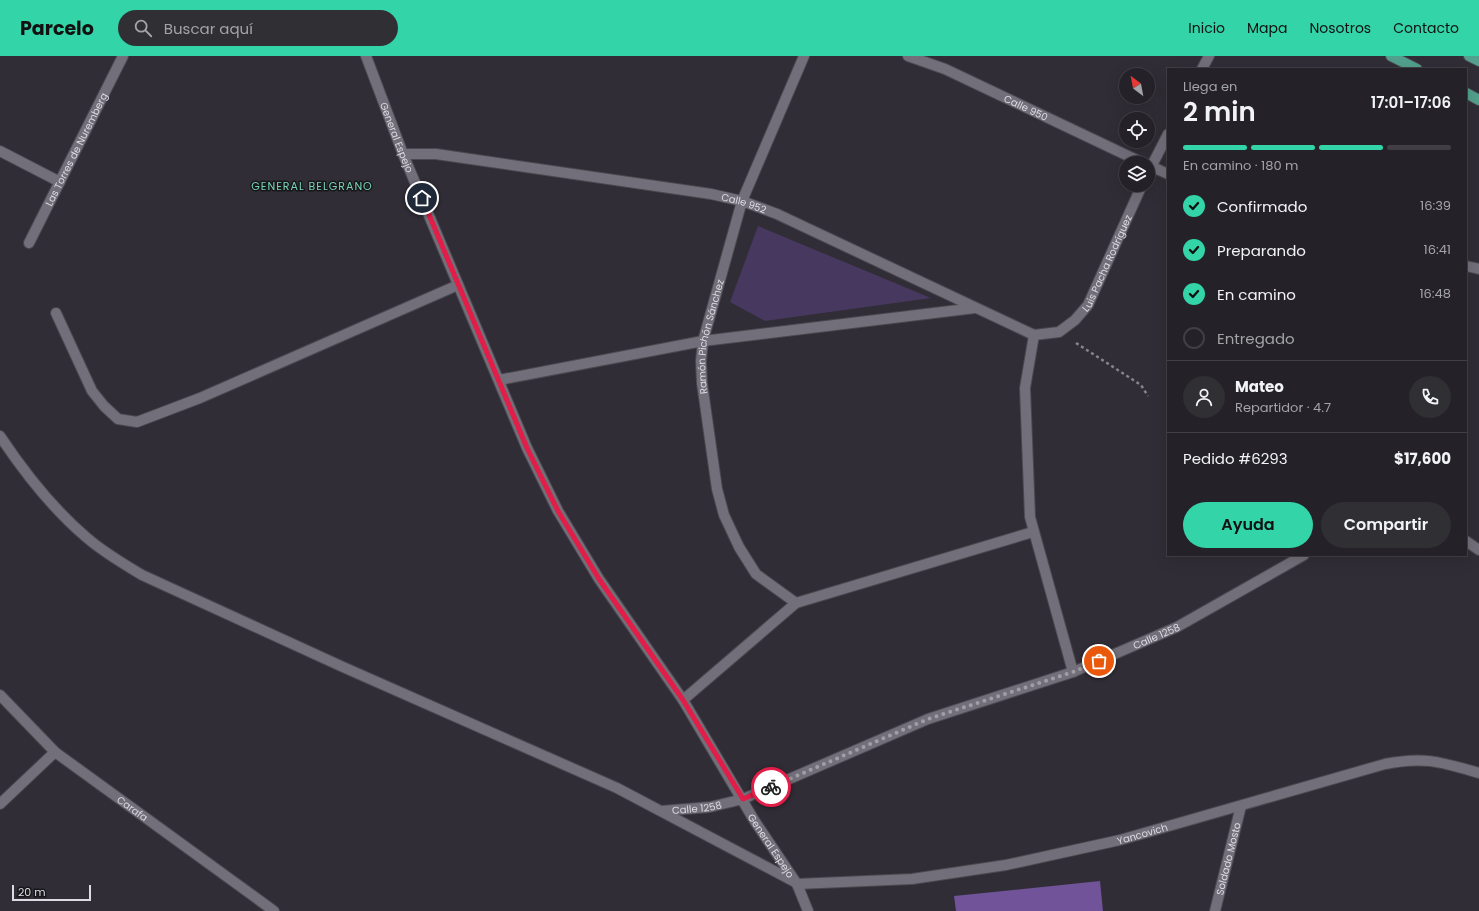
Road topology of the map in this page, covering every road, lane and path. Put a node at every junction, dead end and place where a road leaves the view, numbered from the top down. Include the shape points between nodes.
1 (123, 56) edge
2 (366, 56) edge
3 (804, 56) edge
4 (908, 56) edge
5 (1209, 56) edge
6 (1391, 56) edge
7 (1469, 56) edge
8 (1479, 61) edge
9 (1203, 68) edge
10 (1415, 68) edge
11 (1467, 94) edge
12 (1479, 100) edge
13 (1167, 136) edge
14 (0, 152) edge
15 (403, 154) junction
16 (1124, 156) edge
17 (1154, 156) edge
18 (1155, 170) edge
19 (1167, 174) edge
20 (60, 182) junction
21 (1139, 192) edge
22 (742, 201) junction
23 (29, 243) dead end
24 (1467, 266) edge
25 (1479, 269) edge
26 (458, 285) junction
27 (976, 308) junction
28 (56, 313) dead end
29 (1059, 332) junction
30 (1034, 335) junction
31 (703, 341) junction
32 (499, 380) junction
33 (1148, 396) dead end
34 (0, 436) edge
35 (1033, 532) junction
36 (1467, 542) edge
37 (1479, 550) edge
38 (1302, 556) edge
39 (796, 603) junction
40 (1073, 672) junction
41 (0, 695) edge
42 (683, 700) junction
43 (55, 752) junction
44 (1479, 772) edge
45 (743, 799) junction
46 (0, 804) edge
47 (1241, 806) junction
48 (661, 811) junction
49 (797, 884) junction
50 (274, 911) edge
51 (808, 911) edge
52 (1215, 911) edge

1 - 20 street, Las Torres de Nuremberg
2 - 15 street, General Espejo
3 - 22 street, Ramón Pichón Sánchez
4 - 16 street, Calle 950 via 945,69
5 - 9 street
6 - 10 main road
7 - 8 main road
11 - 12 main road
13 - 17 street
14 - 20 street
15 - 22 street, Calle 952 via 436,154 712,194
15 - 26 street, General Espejo
18 - 19 street, Calle 950
20 - 23 street, Las Torres de Nuremberg
21 - 29 street, Luis Pacha Rodríguez via 1088,304 1075,320
22 - 27 street, Calle 952 via 777,214
22 - 31 street, Ramón Pichón Sánchez
24 - 25 street
26 - 28 street via 200,398 137,422 118,419 92,391
26 - 32 street, General Espejo
27 - 30 street, Calle 952
27 - 31 street
29 - 30 street
29 - 33 path via 1141,385
30 - 35 street via 1025,388 1030,517
31 - 32 street
31 - 39 street, Ramón Pichón Sánchez via 702,383 717,489 724,514 739,547 756,574
32 - 42 street, General Espejo via 527,448 558,511 599,579
34 - 48 street via 66,518 86,537 142,575 343,668 617,788
35 - 39 street
35 - 40 street
36 - 37 street
38 - 40 street, Calle 1258 via 1178,627
39 - 42 street
40 - 45 street, Calle 1258 via 928,719
41 - 43 street, Carafa
42 - 45 street, General Espejo
43 - 46 street
43 - 50 street, Carafa
44 - 47 street, Yancovich via 1432,760 1409,759
45 - 48 street, Calle 1258 via 710,807
45 - 49 street, General Espejo
47 - 49 street, Yancovich via 1120,840 1006,865 912,878
47 - 52 street, Soldado Mosto
48 - 49 street
49 - 51 street, General Espejo

